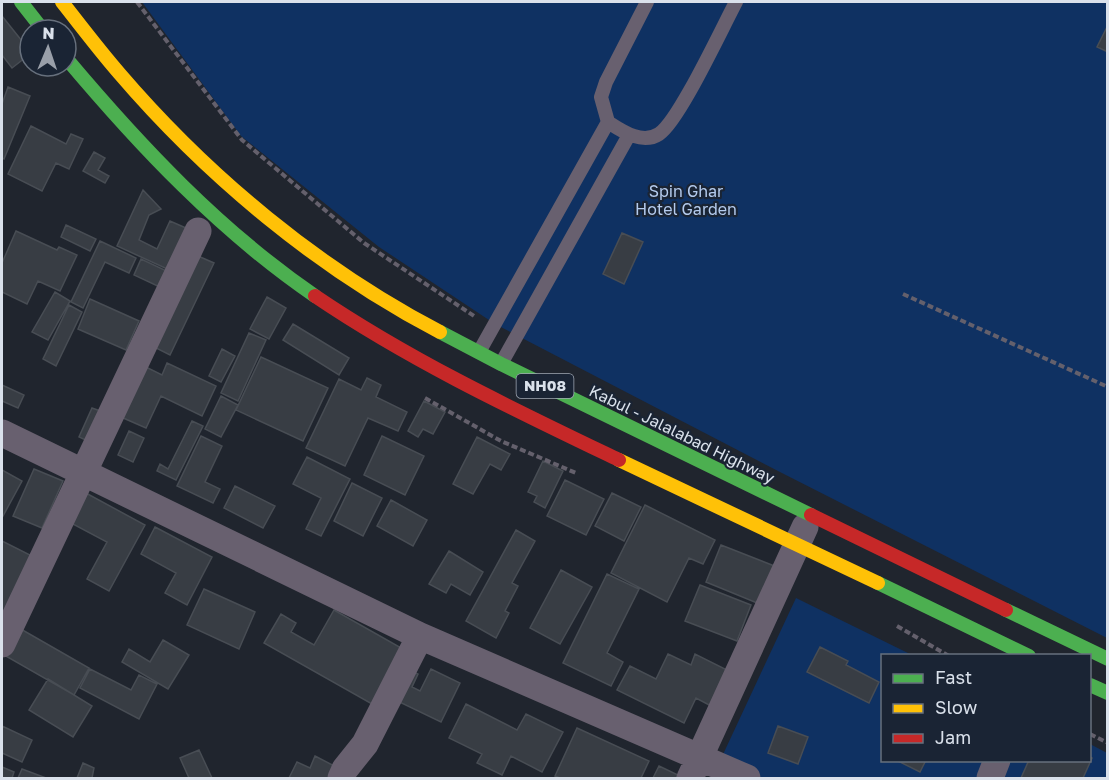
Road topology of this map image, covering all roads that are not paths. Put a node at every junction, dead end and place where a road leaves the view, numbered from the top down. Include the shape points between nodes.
1 (21, 2) edge
2 (62, 2) edge
3 (646, 2) edge
4 (736, 2) edge
5 (34, 18) edge
6 (78, 72) edge
7 (608, 122) junction
8 (629, 135) junction
9 (198, 231) dead end
10 (479, 352) junction
11 (501, 364) junction
12 (2, 433) edge
13 (83, 473) junction
14 (810, 514) junction
15 (798, 545) junction
16 (420, 636) junction
17 (2, 644) edge
18 (1025, 654) edge
19 (1107, 658) edge
20 (1091, 686) edge
21 (1107, 693) edge
22 (996, 762) edge
23 (695, 768) edge
24 (341, 778) edge
25 (747, 778) edge
26 (990, 778) edge

1 - 5 highway
2 - 10 highway, Kabul - Jalalabad Highway / NH08 via 120,74 198,156 285,233 394,308
3 - 7 lane via 603,89 601,97
4 - 8 lane via 674,118 658,135
6 - 15 highway, NH08 via 175,179 237,236 305,289 381,339 471,389
7 - 8 lane
7 - 10 lane
8 - 11 lane
9 - 13 street
10 - 11 highway, Kabul - Jalalabad Highway / NH08
11 - 14 highway, Kabul - Jalalabad Highway / NH08
12 - 13 street
13 - 16 street
13 - 17 street
14 - 15 street
14 - 19 highway, Kabul - Jalalabad Highway / NH08
15 - 18 highway, NH08
15 - 23 street
16 - 23 street
16 - 24 street via 365,744
20 - 21 highway
22 - 26 street
23 - 25 street

